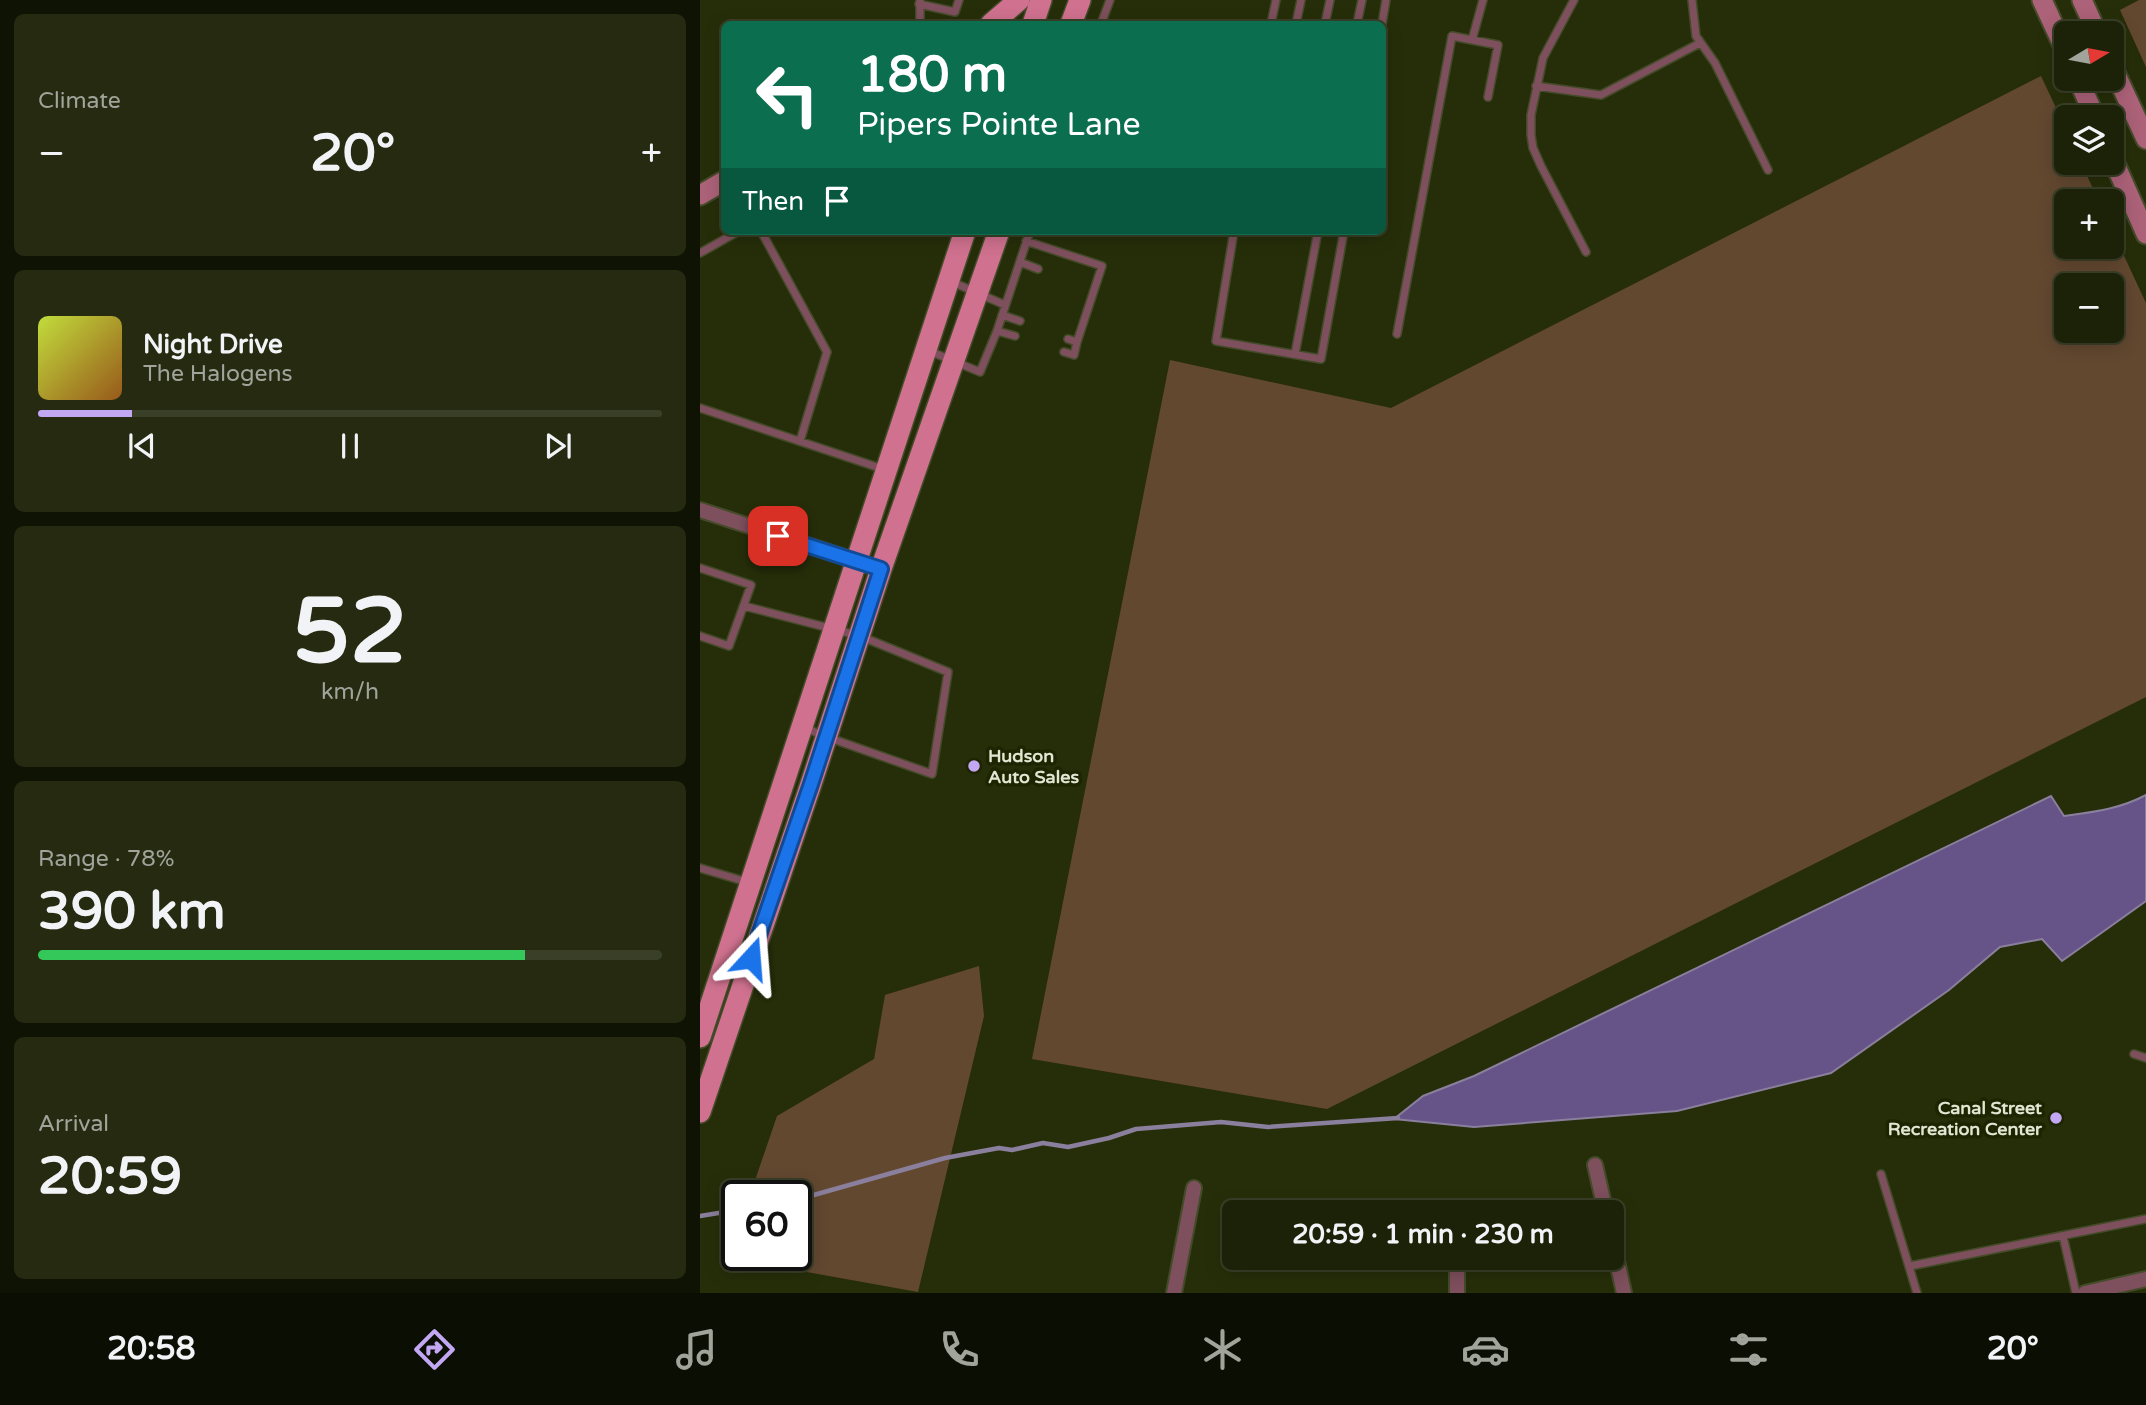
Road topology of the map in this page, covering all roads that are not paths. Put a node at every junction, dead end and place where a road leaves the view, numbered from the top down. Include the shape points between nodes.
1 (959, 0) edge
2 (1019, 0) edge
3 (1041, 0) edge
4 (1080, 0) edge
5 (1110, 0) edge
6 (1276, 0) edge
7 (1301, 0) edge
8 (1329, 0) edge
9 (1362, 0) edge
10 (1386, 0) edge
11 (1483, 0) edge
12 (1574, 0) edge
13 (1692, 0) edge
14 (2042, 0) edge
15 (2082, 0) edge
16 (920, 2) edge
17 (920, 21) edge
18 (994, 21) edge
19 (1033, 21) edge
20 (1072, 21) edge
21 (1102, 21) edge
22 (1272, 21) edge
23 (1297, 21) edge
24 (1326, 21) edge
25 (1358, 21) edge
26 (1382, 21) edge
27 (2092, 21) edge
28 (2054, 26) edge
29 (1472, 40) junction
30 (1700, 43) junction
31 (1536, 86) junction
32 (2124, 91) edge
33 (1488, 97) dead end
34 (2146, 139) edge
35 (1768, 170) dead end
36 (2120, 175) edge
37 (721, 183) edge
38 (700, 195) edge
39 (2146, 234) edge
40 (732, 235) edge
41 (763, 235) edge
42 (964, 235) edge
43 (998, 235) edge
44 (1029, 235) edge
45 (1233, 235) edge
46 (1317, 235) edge
47 (1343, 235) edge
48 (1027, 241) junction
49 (1586, 252) dead end
50 (700, 253) edge
51 (1020, 262) junction
52 (1038, 269) dead end
53 (949, 281) junction
54 (979, 292) junction
55 (1005, 305) junction
56 (1002, 314) junction
57 (1020, 321) dead end
58 (997, 331) junction
59 (1397, 334) dead end
60 (1015, 336) dead end
61 (1068, 339) dead end
62 (1077, 342) junction
63 (926, 349) junction
64 (1064, 352) dead end
65 (1295, 354) junction
66 (954, 362) junction
67 (700, 408) edge
68 (800, 442) junction
69 (887, 471) junction
70 (700, 510) edge
71 (857, 562) junction
72 (700, 568) edge
73 (881, 569) junction
74 (744, 606) junction
75 (834, 631) junction
76 (700, 636) edge
77 (860, 636) junction
78 (803, 726) junction
79 (827, 737) junction
80 (700, 868) edge
81 (751, 884) junction
82 (700, 1037) edge
83 (2134, 1054) dead end
84 (2146, 1058) edge
85 (700, 1112) edge
86 (1595, 1164) dead end
87 (1881, 1174) dead end
88 (1194, 1188) dead end
89 (1603, 1200) edge
90 (2146, 1219) edge
91 (2063, 1236) junction
92 (1910, 1266) junction
93 (1457, 1270) edge
94 (1619, 1270) edge
95 (2146, 1279) edge
96 (1174, 1293) edge
97 (1457, 1293) edge
98 (1624, 1293) edge
99 (1917, 1293) edge
100 (2076, 1293) edge
101 (2085, 1293) edge

1 - 16 lane via 955,12
2 - 18 main road
3 - 19 main road
4 - 20 main road
5 - 21 lane
6 - 22 lane
7 - 23 lane
8 - 24 lane
9 - 25 lane
10 - 26 lane
11 - 29 lane
12 - 31 lane via 1543,58
13 - 30 lane
14 - 28 main road
15 - 27 main road
16 - 17 lane
29 - 33 lane via 1499,45
29 - 59 lane via 1452,36
30 - 31 lane via 1601,95
30 - 35 lane via 1715,63
31 - 49 lane via 1531,115 1533,148
32 - 34 main road
36 - 39 main road
37 - 38 main road
40 - 50 lane
41 - 68 lane via 827,352
42 - 53 main road
43 - 54 main road
44 - 48 lane
45 - 65 lane via 1216,341
46 - 65 lane
47 - 65 lane via 1321,359
48 - 51 lane
48 - 62 lane via 1101,266 1090,289
51 - 52 lane
51 - 55 lane
53 - 54 lane
53 - 63 main road
54 - 55 lane
54 - 66 main road
55 - 56 lane
56 - 57 lane
56 - 58 lane
58 - 60 lane
58 - 66 lane via 980,372
61 - 62 lane
62 - 64 lane via 1073,355
63 - 66 lane
63 - 69 main road
66 - 73 main road
67 - 68 lane
68 - 69 lane
69 - 71 main road
70 - 71 street
71 - 73 street
71 - 75 main road
72 - 74 lane via 751,585
73 - 77 main road
74 - 75 lane
74 - 76 lane via 729,646
75 - 77 lane
75 - 78 main road
77 - 79 main road
77 - 79 lane via 948,672 932,774
78 - 79 lane
78 - 81 main road
79 - 85 main road
80 - 81 lane
81 - 82 main road
83 - 84 lane
86 - 89 street
87 - 92 lane
88 - 96 street
90 - 91 lane
91 - 92 lane
91 - 100 lane
92 - 99 lane
93 - 97 street
94 - 98 street
95 - 101 street

